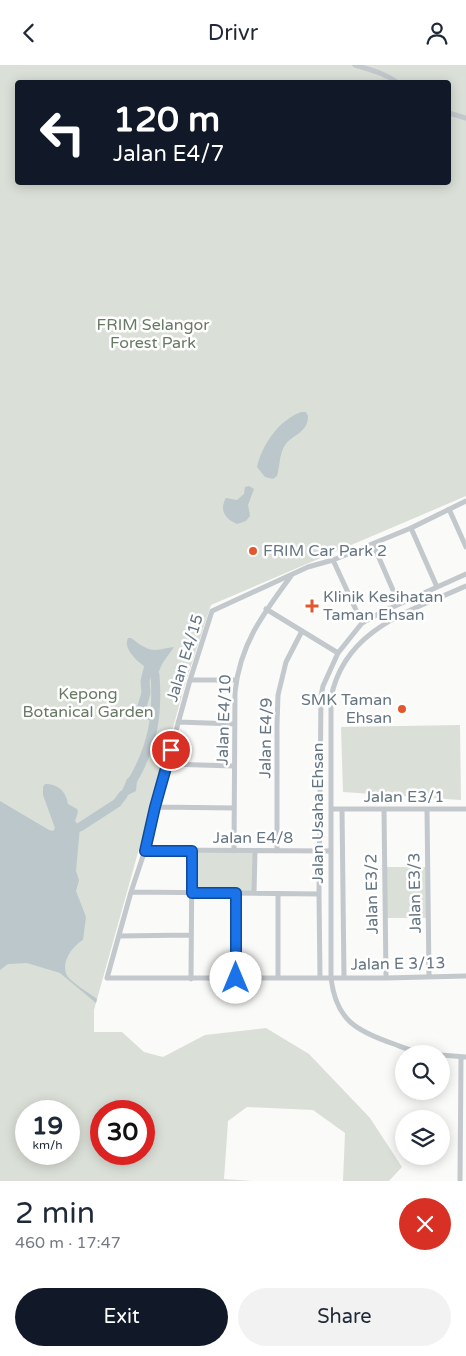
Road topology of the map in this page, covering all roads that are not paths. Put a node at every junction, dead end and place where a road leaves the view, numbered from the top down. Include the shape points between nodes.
1 (355, 65) edge
2 (394, 80) edge
3 (451, 114) edge
4 (466, 118) edge
5 (466, 501) edge
6 (450, 509) junction
7 (411, 528) junction
8 (373, 543) junction
9 (466, 547) edge
10 (333, 560) junction
11 (466, 574) edge
12 (292, 575) junction
13 (466, 586) edge
14 (437, 587) junction
15 (399, 604) junction
16 (266, 609) junction
17 (362, 623) junction
18 (302, 631) junction
19 (338, 653) junction
20 (190, 679) junction
21 (236, 680) junction
22 (321, 696) junction
23 (331, 698) junction
24 (178, 722) junction
25 (235, 724) junction
26 (167, 764) junction
27 (234, 766) junction
28 (155, 807) junction
29 (234, 808) junction
30 (331, 809) junction
31 (342, 809) junction
32 (384, 809) junction
33 (427, 809) junction
34 (466, 809) edge
35 (145, 851) junction
36 (192, 851) junction
37 (234, 851) junction
38 (255, 851) junction
39 (276, 851) junction
40 (319, 851) junction
41 (331, 851) junction
42 (131, 892) junction
43 (192, 893) junction
44 (236, 893) junction
45 (254, 893) junction
46 (278, 894) junction
47 (319, 894) junction
48 (119, 935) junction
49 (192, 935) junction
50 (466, 976) edge
51 (344, 977) junction
52 (429, 977) junction
53 (107, 978) joint
54 (236, 978) junction
55 (278, 978) junction
56 (320, 978) junction
57 (331, 978) junction
58 (386, 978) junction
59 (191, 979) junction
60 (398, 1045) edge
61 (450, 1056) edge
62 (463, 1057) edge
63 (460, 1181) edge

1 - 2 street
3 - 4 street
5 - 6 street, Jalan E4/15
6 - 7 street, Jalan E4/15
6 - 9 street
7 - 8 street, Jalan E4/15
7 - 14 street
8 - 10 street, Jalan E4/15
8 - 15 street
10 - 12 street, Jalan E4/15
10 - 17 street
11 - 14 street
12 - 16 street, Jalan E4/10
12 - 20 street, Jalan E4/15 via 212,611
13 - 23 street, Jalan Usaha Ehsan via 398,616 373,631 357,645 341,669
14 - 15 street
15 - 17 street
16 - 18 street
16 - 21 street, Jalan E4/10 via 247,643
17 - 19 street
18 - 19 street
18 - 39 street, Jalan E4/9 via 286,662 278,695
19 - 22 street
20 - 21 street
20 - 24 street, Jalan E4/15
21 - 25 street, Jalan E4/10
22 - 23 street
22 - 40 street
23 - 30 street, Jalan Usaha Ehsan
24 - 25 street
24 - 26 street, Jalan E4/15
25 - 27 street, Jalan E4/10
26 - 27 street
26 - 28 street, Jalan E4/15
27 - 29 street, Jalan E4/10
28 - 29 street
28 - 35 street, Jalan E4/15
29 - 37 street, Jalan E4/10
30 - 31 street, Jalan E3/1
30 - 41 street, Jalan Usaha Ehsan
31 - 32 street, Jalan E3/1
31 - 51 street, Jalan E3/1
32 - 33 street, Jalan E3/1
32 - 58 street, Jalan E3/2
33 - 34 street, Jalan E3/1
33 - 52 street, Jalan E3/3
35 - 36 street, Jalan E4/8
35 - 42 street, Jalan E4/15
36 - 37 street, Jalan E4/8
36 - 43 street
37 - 38 street, Jalan E4/8
38 - 39 street, Jalan E4/8
38 - 45 street
39 - 40 street, Jalan E4/8
40 - 41 street, Jalan E4/8
40 - 47 street
41 - 57 street, Jalan Usaha Ehsan
42 - 43 street
42 - 48 street, Jalan E4/15
43 - 44 street
43 - 49 street
44 - 45 street
44 - 54 street
45 - 46 street
46 - 47 street
46 - 55 street
47 - 56 street
48 - 49 street
48 - 53 street, Jalan E4/15
49 - 59 street
50 - 52 street, Jalan E 3/13
51 - 57 street, Jalan E 3/13
51 - 58 street, Jalan E 3/13
52 - 58 street, Jalan E 3/13
53 - 59 street, Jalan E 3/13
54 - 55 street, Jalan E 3/13
54 - 59 street, Jalan E 3/13
55 - 56 street, Jalan E 3/13
56 - 57 street, Jalan E 3/13
57 - 60 street, Jalan Usaha Ehsan via 336,1004 354,1026
61 - 62 street
62 - 63 street

